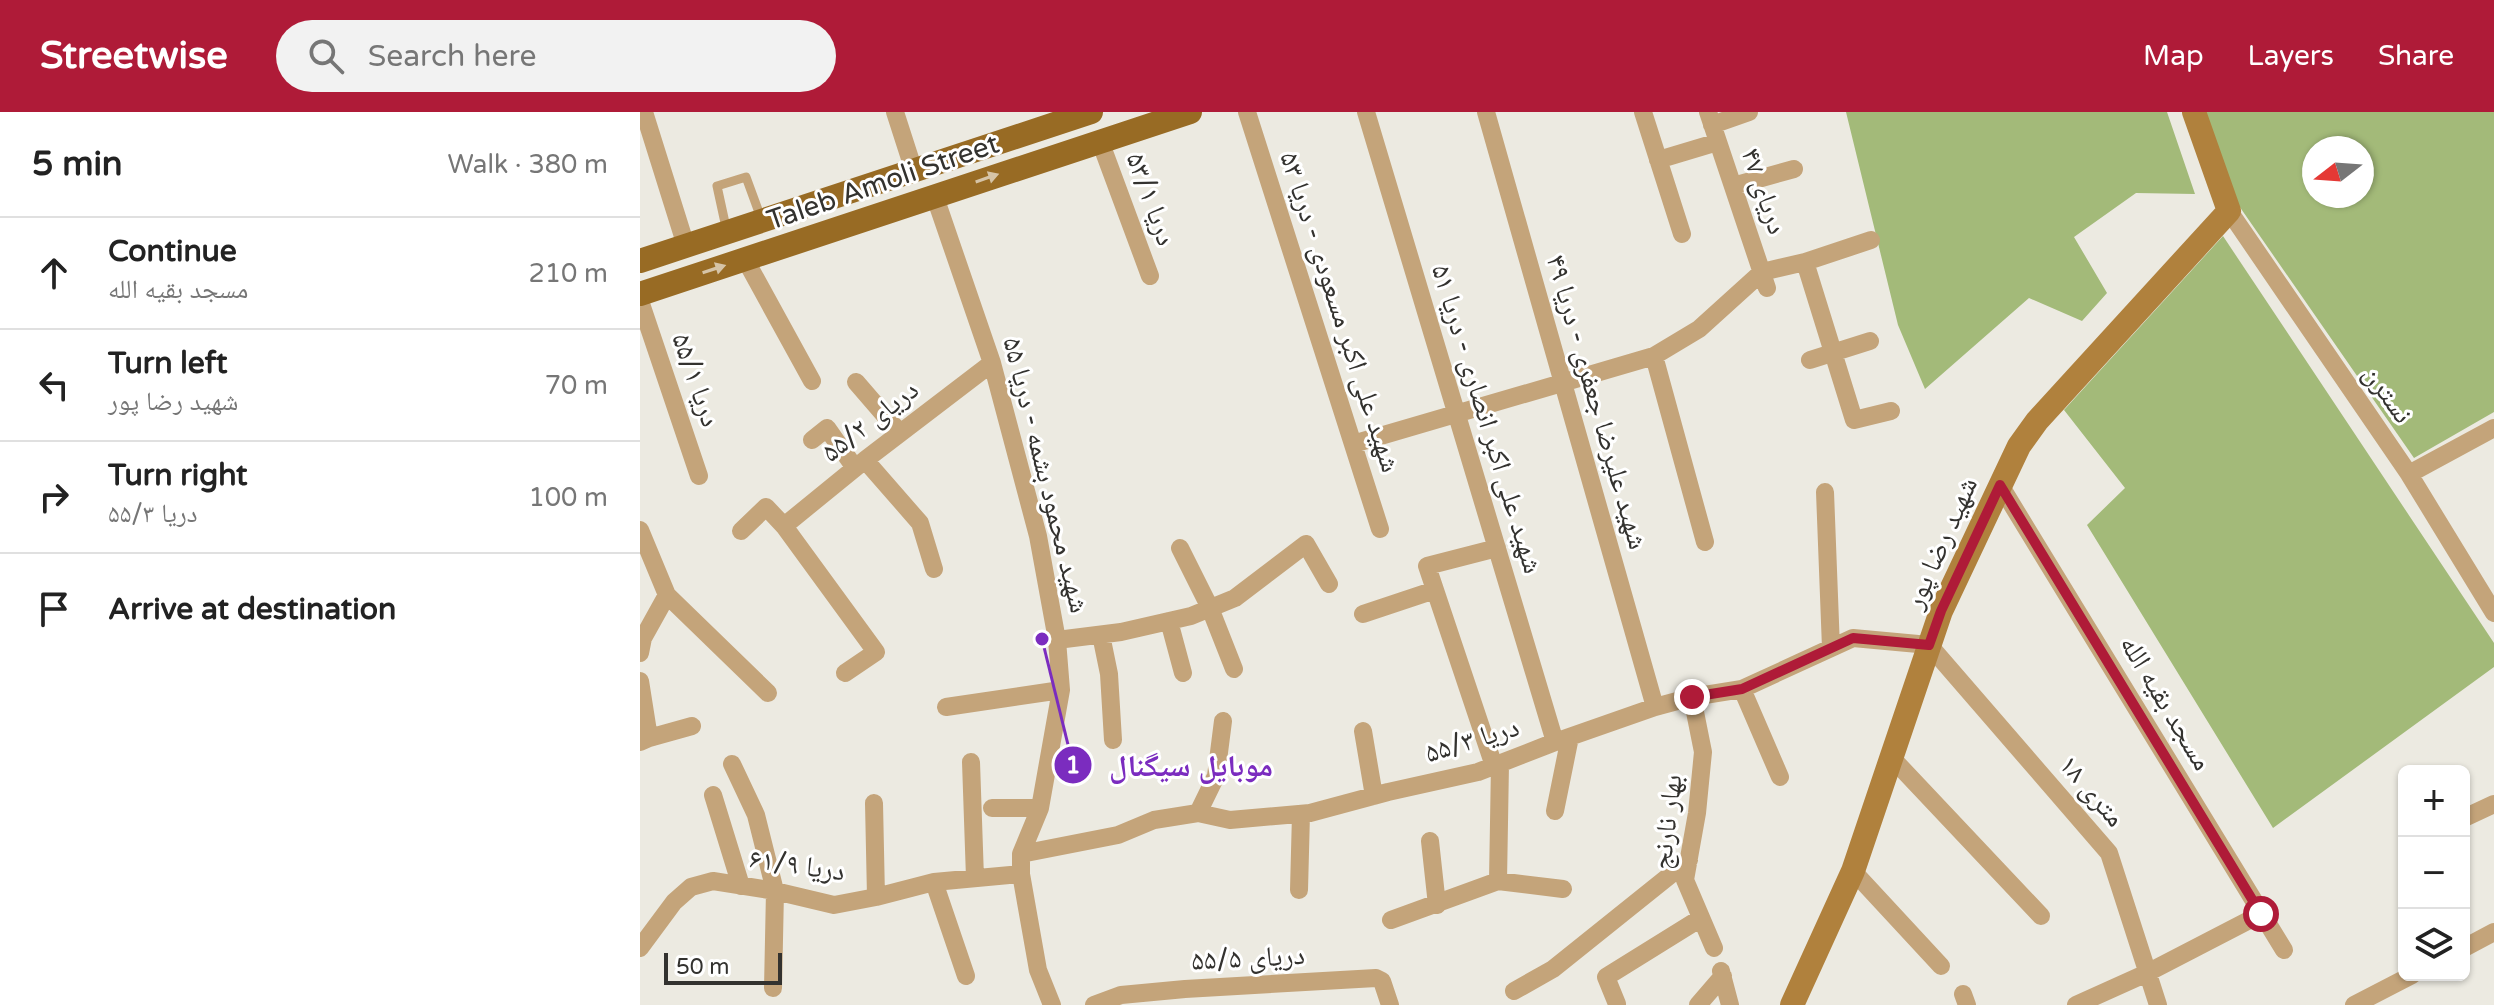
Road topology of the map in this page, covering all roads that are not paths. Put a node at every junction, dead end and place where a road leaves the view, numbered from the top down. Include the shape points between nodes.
1 (644, 112) edge
2 (895, 112) edge
3 (1091, 112) edge
4 (1189, 112) edge
5 (1247, 112) edge
6 (1366, 112) edge
7 (1486, 112) edge
8 (1643, 112) edge
9 (1749, 112) edge
10 (2194, 112) edge
11 (1163, 116) edge
12 (1068, 117) edge
13 (1713, 126) edge
14 (1100, 141) junction
15 (1658, 160) junction
16 (1794, 169) dead end
17 (914, 171) junction
18 (1733, 186) junction
19 (935, 197) junction
20 (2229, 211) junction
21 (762, 221) junction
22 (727, 233) junction
23 (1682, 234) dead end
24 (1871, 240) dead end
25 (686, 246) junction
26 (745, 259) junction
27 (640, 261) edge
28 (1805, 262) junction
29 (1150, 276) dead end
30 (1764, 280) junction
31 (640, 294) edge
32 (640, 301) edge
33 (1870, 341) dead end
34 (1833, 353) junction
35 (1654, 356) junction
36 (1810, 360) dead end
37 (992, 363) junction
38 (812, 381) dead end
39 (856, 382) dead end
40 (1563, 382) junction
41 (1891, 411) dead end
42 (1456, 414) junction
43 (2494, 428) edge
44 (900, 433) junction
45 (812, 440) dead end
46 (1353, 444) junction
47 (860, 464) junction
48 (2409, 474) junction
49 (699, 476) dead end
50 (2000, 485) junction
51 (1825, 492) dead end
52 (784, 526) junction
53 (1380, 529) dead end
54 (640, 530) edge
55 (741, 531) dead end
56 (1705, 542) dead end
57 (1180, 548) dead end
58 (1497, 548) junction
59 (934, 569) dead end
60 (1329, 584) dead end
61 (1435, 590) junction
62 (667, 595) junction
63 (1210, 608) junction
64 (2494, 613) edge
65 (1363, 614) dead end
66 (1169, 621) junction
67 (1101, 635) junction
68 (1057, 640) junction
69 (1929, 645) junction
70 (1831, 648) junction
71 (640, 653) edge
72 (1234, 669) dead end
73 (845, 673) dead end
74 (1183, 673) dead end
75 (640, 681) edge
76 (1742, 689) junction
77 (1061, 690) junction
78 (768, 693) dead end
79 (1692, 697) junction
80 (946, 707) dead end
81 (1655, 707) junction
82 (1223, 721) dead end
83 (692, 726) dead end
84 (1363, 731) dead end
85 (645, 740) edge
86 (1113, 740) dead end
87 (1562, 740) junction
88 (1891, 757) junction
89 (971, 762) dead end
90 (732, 764) dead end
91 (1497, 765) junction
92 (1780, 777) dead end
93 (713, 795) dead end
94 (1374, 796) junction
95 (874, 803) dead end
96 (2494, 804) edge
97 (992, 808) dead end
98 (1040, 808) junction
99 (1555, 811) dead end
100 (1198, 813) junction
101 (1301, 814) junction
102 (2470, 815) edge
103 (1430, 841) dead end
104 (1021, 854) junction
105 (1689, 860) junction
106 (1853, 871) junction
107 (1021, 874) junction
108 (975, 878) junction
109 (1498, 881) junction
110 (934, 882) junction
111 (741, 886) junction
112 (1563, 889) dead end
113 (1299, 890) dead end
114 (775, 891) junction
115 (876, 897) junction
116 (1437, 905) junction
117 (2261, 914) junction
118 (2041, 916) dead end
119 (1701, 918) junction
120 (1391, 920) dead end
121 (2494, 932) edge
122 (2470, 945) edge
123 (640, 948) edge
124 (1714, 948) dead end
125 (2284, 950) dead end
126 (1941, 966) dead end
127 (2147, 973) junction
128 (966, 976) dead end
129 (2400, 981) edge
130 (773, 988) dead end
131 (1514, 991) dead end
132 (1617, 1004) edge
133 (1052, 1005) edge
134 (1094, 1005) edge
135 (1390, 1005) edge
136 (1698, 1005) edge
137 (1730, 1005) edge
138 (1792, 1005) edge
139 (2076, 1005) edge
140 (2158, 1005) edge
141 (2354, 1005) edge

1 - 25 street
2 - 17 street
3 - 12 main road, Taleb Amoli Street
4 - 11 main road, Taleb Amoli Street
5 - 46 street, شهید علی اکبر مسعودی - دریا ۵۳
6 - 42 street, شهید علی اکبر انصاری - دریا ۵۱
7 - 40 street, شهید علیرضا جعفری - دریا ۴۹
8 - 15 street
9 - 13 street
10 - 20 street
11 - 14 main road, Taleb Amoli Street
12 - 17 main road, Taleb Amoli Street
13 - 15 street
13 - 18 street, دریای ۴۷
19 -> 14 main road, Taleb Amoli Street
14 - 29 street, دریا ۵۳/۱
15 - 23 street
16 - 18 street
17 - 21 main road, Taleb Amoli Street
18 - 30 street, دریای ۴۷
19 - 26 main road, Taleb Amoli Street
19 - 37 street, شهید محمود بشمه - دریا ۵۵
20 - 48 street, نسترن
20 - 50 street, شهید رضا پور via 2037,421
21 - 22 main road, Taleb Amoli Street
21 - 22 lane via 746,177 717,186
22 - 25 main road, Taleb Amoli Street
24 - 28 street
25 - 27 main road, Taleb Amoli Street
31 -> 26 main road, Taleb Amoli Street
26 - 38 street
28 - 30 street
28 - 34 street
30 - 35 street
32 - 49 street, دریا ۵۵/۱
33 - 34 street
34 - 36 street
34 - 41 street via 1854,420
35 - 40 street
35 - 56 street
37 - 44 street, دریای ۵۵/۲
37 - 68 street, شهید محمود بشمه - دریا ۵۵ via 1038,536
39 - 44 street
40 - 42 street
40 - 81 street, شهید علیرضا جعفری - دریا ۴۹
42 - 46 street
42 - 58 street, شهید علی اکبر انصاری - دریا ۵۱
43 - 48 street
44 - 47 street, دریای ۵۵/۲
45 - 47 street via 827,428
46 - 53 street, شهید علی اکبر مسعودی - دریا ۵۳
47 - 52 street, دریای ۵۵/۲
47 - 59 street via 920,523
48 - 64 street, نسترن
50 - 69 street, شهید رضا پور
50 - 117 street, مسجد بقیه الله
51 - 70 street
52 - 55 street via 766,507
52 - 73 street via 876,652
54 - 62 street
57 - 63 street
58 - 61 street via 1427,566
58 - 87 street, شهید علی اکبر انصاری - دریا ۵۱
60 - 63 street via 1306,544 1235,598
61 - 65 street
61 - 91 street
62 - 71 street
62 - 78 street
63 - 66 street
63 - 72 street
66 - 67 street
66 - 74 street
67 - 68 street
67 - 86 street
68 - 77 street, شهید محمود بشمه - دریا ۵۵
69 - 70 street, دریا ۵۵/۳ via 1853,638
69 - 88 street, شهید رضا پور
69 - 127 street, ۱۸ متری via 2109,853
70 - 76 street, دریا ۵۵/۳
75 - 85 street
76 - 79 street, دریا ۵۵/۳
76 - 92 street
77 - 80 street
77 - 98 street, شهید محمود بشمه - دریا ۵۵
79 - 81 street, دریا ۵۵/۳
79 - 105 street, بهار نارنج via 1703,752
81 - 87 street, دریا ۵۵/۳
82 - 100 street via 1216,776
83 - 85 street
84 - 94 street
87 - 91 street, دریا ۵۵/۳
87 - 99 street
88 - 106 street, شهید رضا پور
88 - 118 street
89 - 108 street
90 - 114 street via 756,815
91 - 94 street, دریا ۵۵/۳
91 - 109 street
93 - 111 street
94 - 101 street, دریا ۵۵/۳
95 - 115 street
96 - 102 street
97 - 98 street
98 - 104 street, شهید محمود بشمه - دریا ۵۵
100 - 101 street, دریا ۵۵/۳ via 1230,820
100 - 104 street, دریا ۵۵/۳
101 - 113 street
103 - 116 street
104 - 107 street, شهید محمود بشمه - دریا ۵۵
105 - 119 street, بهار نارنج via 1685,880
105 - 131 street via 1553,969
106 - 126 street
106 - 138 street, شهید رضا پور
107 - 108 street, دریا ۶۱/۹
107 - 133 street, شهید محمود بشمه - دریا ۵۵ via 1038,970
108 - 110 street, دریا ۶۱/۹
109 - 112 street
109 - 116 street
110 - 115 street, دریا ۶۱/۹
110 - 128 street
111 - 114 street, دریا ۶۱/۹
111 - 123 street, دریا ۶۱/۹ via 713,881 691,887
114 - 115 street, دریا ۶۱/۹ via 834,905
114 - 130 street
116 - 120 street
117 - 125 street, مسجد بقیه الله
117 - 127 street
119 - 124 street, بهار نارنج
119 - 132 street via 1606,977
121 - 122 street
127 - 139 street
127 - 140 street, ۱۸ متری
129 - 141 street
134 - 135 street, دریای ۵۵/۵ via 1121,995 1172,990 1376,978
136 - 137 street via 1722,973

